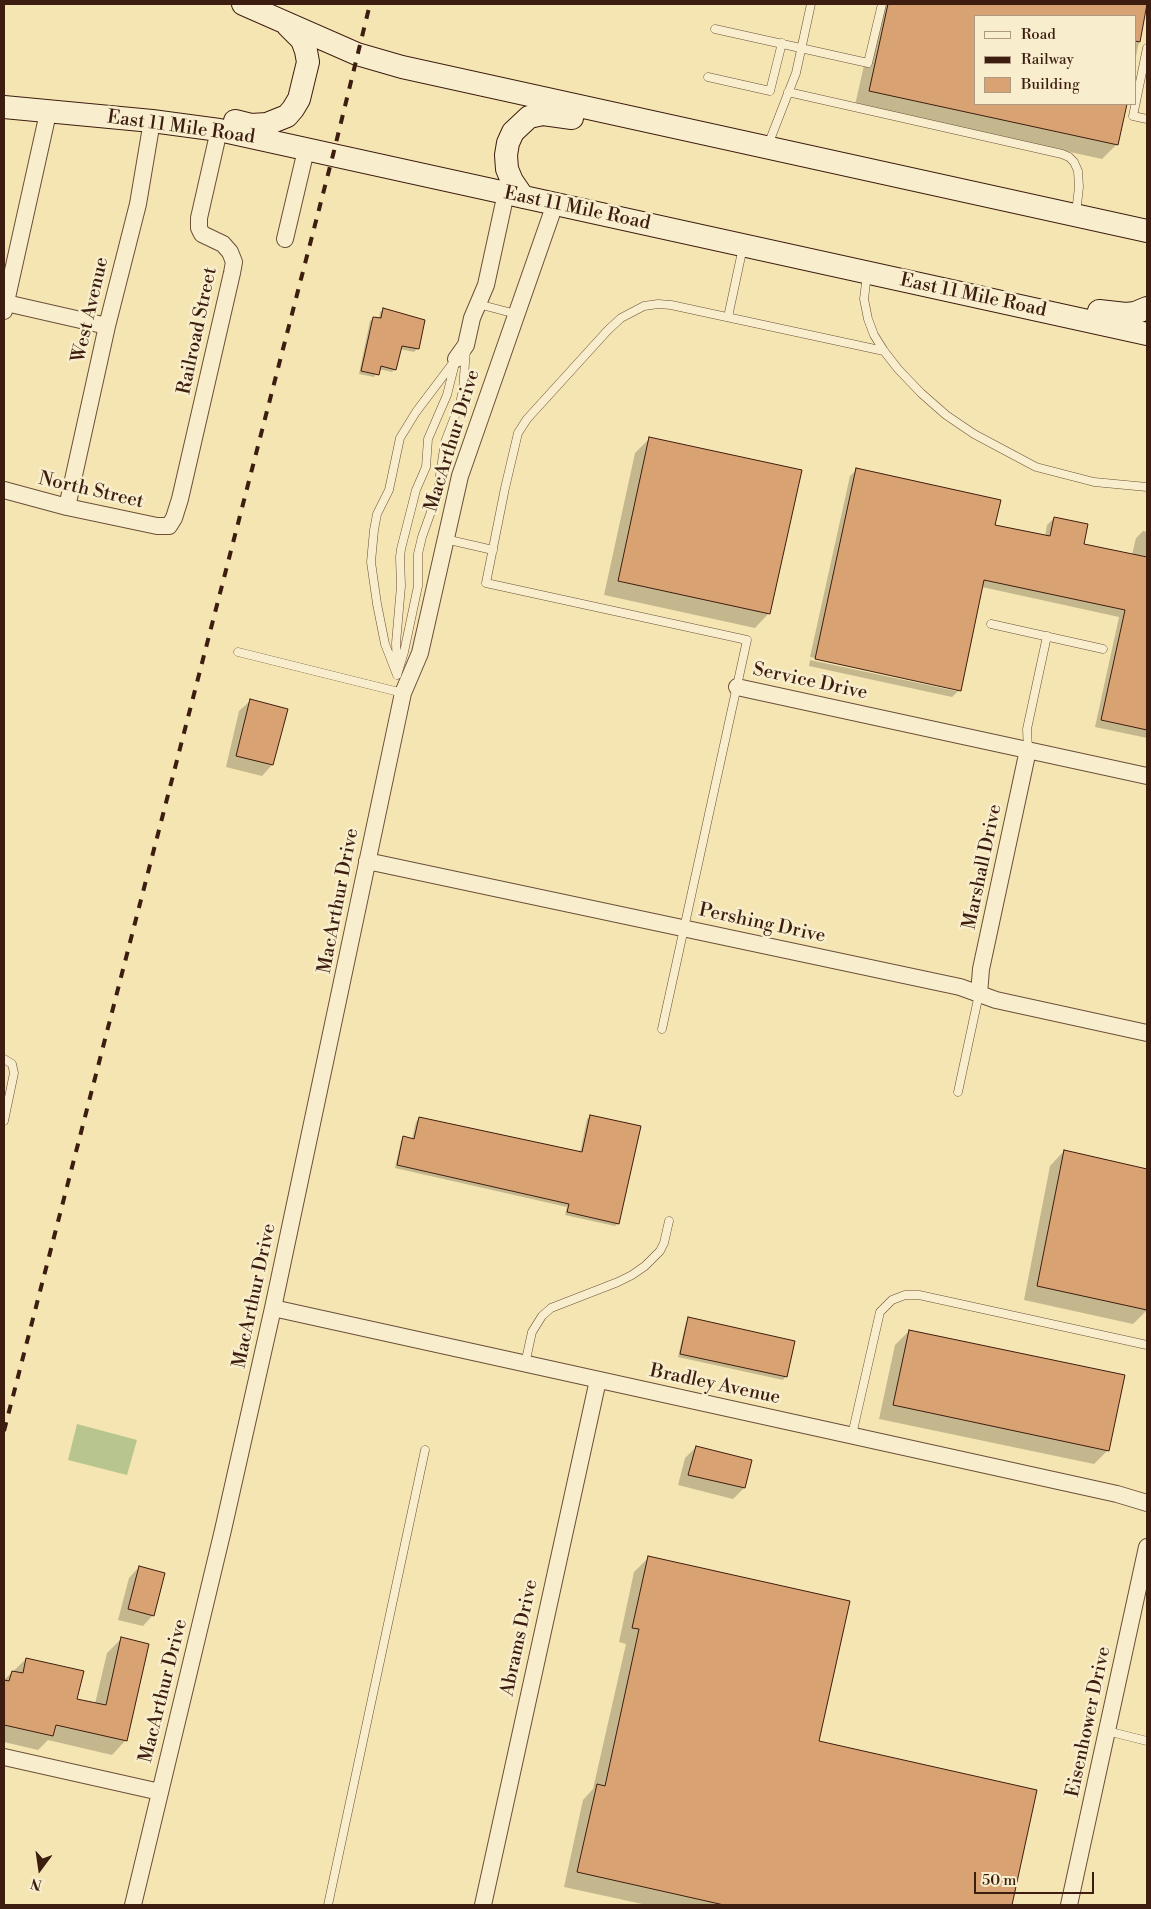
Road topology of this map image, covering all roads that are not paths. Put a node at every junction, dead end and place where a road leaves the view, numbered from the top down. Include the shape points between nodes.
1 (243, 4) edge
2 (811, 4) edge
3 (882, 4) edge
4 (283, 22) junction
5 (715, 29) dead end
6 (782, 43) junction
7 (801, 48) junction
8 (1147, 48) edge
9 (708, 77) dead end
10 (788, 92) junction
11 (1136, 101) edge
12 (1135, 105) edge
13 (4, 107) edge
14 (48, 113) junction
15 (82, 115) junction
16 (1147, 119) edge
17 (152, 121) junction
18 (219, 130) junction
19 (767, 148) junction
20 (306, 150) junction
21 (802, 156) junction
22 (514, 195) junction
23 (555, 204) junction
24 (1076, 215) junction
25 (1147, 231) edge
26 (285, 239) dead end
27 (743, 245) junction
28 (867, 272) junction
29 (478, 304) junction
30 (5, 307) edge
31 (1147, 308) edge
32 (516, 314) junction
33 (728, 317) junction
34 (107, 326) junction
35 (1147, 334) edge
36 (466, 345) junction
37 (884, 351) junction
38 (456, 359) junction
39 (1147, 487) edge
40 (4, 490) edge
41 (67, 507) junction
42 (170, 526) joint
43 (445, 538) junction
44 (493, 550) junction
45 (991, 624) dead end
46 (1047, 636) junction
47 (1104, 649) dead end
48 (238, 652) dead end
49 (397, 675) junction
50 (737, 687) junction
51 (403, 693) junction
52 (1028, 750) junction
53 (1147, 776) edge
54 (367, 861) junction
55 (684, 928) junction
56 (980, 994) junction
57 (662, 1029) dead end
58 (1147, 1033) edge
59 (4, 1059) edge
60 (958, 1092) dead end
61 (4, 1121) edge
62 (669, 1221) dead end
63 (273, 1308) junction
64 (1147, 1345) edge
65 (525, 1364) junction
66 (598, 1380) junction
67 (852, 1435) junction
68 (425, 1450) dead end
69 (1147, 1504) edge
70 (1147, 1547) edge
71 (1107, 1731) junction
72 (1147, 1741) edge
73 (4, 1757) edge
74 (160, 1792) junction
75 (133, 1905) edge
76 (328, 1905) edge
77 (483, 1905) edge
78 (1069, 1905) edge

1 - 4 main road
2 - 7 lane
3 - 7 lane via 868,63
4 - 15 main road via 302,40 308,62 299,98 287,116 267,124 251,125 139,107
4 - 19 main road via 358,54 402,67
5 - 6 lane
6 - 7 lane
6 - 9 lane via 770,91
7 - 10 lane
8 - 11 lane
10 - 19 lane
10 - 24 lane via 1062,154 1074,162 1078,171
12 - 16 lane via 1133,116
13 - 14 main road, East 11 Mile Road
14 - 15 main road, East 11 Mile Road
14 - 30 street
15 - 17 main road, East 11 Mile Road
17 - 18 main road, East 11 Mile Road
17 - 34 street, West Avenue via 138,204
18 - 20 main road, East 11 Mile Road
18 - 42 street, Railroad Street via 199,228 202,234 223,244 234,262 180,499
19 - 21 main road
20 - 22 main road, East 11 Mile Road
20 - 26 street
21 - 22 main road via 739,155 543,114 529,116 513,132 508,144 507,169
21 - 24 main road
22 - 23 main road, East 11 Mile Road
22 - 29 street, MacArthur Drive
23 - 27 main road, East 11 Mile Road
23 - 32 street, MacArthur Drive
24 - 25 main road
27 - 28 main road, East 11 Mile Road
27 - 33 lane
28 - 31 main road via 924,272 1110,313 1135,314
28 - 35 main road, East 11 Mile Road
28 - 37 lane via 864,299 868,319
29 - 32 lane
29 - 36 street, MacArthur Drive
30 - 34 street
32 - 43 street, MacArthur Drive via 460,476
33 - 37 lane
33 - 44 lane via 658,304 632,311 608,330 518,433
34 - 41 street, West Avenue
36 - 38 street, MacArthur Drive
36 - 49 lane via 463,390 445,442 436,495 418,554 418,586
37 - 39 lane via 921,393 946,415 1005,452 1036,467 1081,480
38 - 49 lane via 447,395 428,440 426,467 416,490 401,549
38 - 49 lane via 400,438 388,490 374,530 370,562 385,644
40 - 41 street, North Street
41 - 42 street, North Street
43 - 44 lane
43 - 51 street, MacArthur Drive via 420,653
44 - 50 lane, Service Drive via 486,584 747,640
45 - 46 lane
46 - 47 lane
46 - 52 lane via 1027,729
48 - 51 lane
49 - 51 street
50 - 52 street, Service Drive
50 - 55 lane
51 - 54 street, MacArthur Drive
52 - 53 street, Service Drive
52 - 56 street, Marshall Drive via 981,969
54 - 55 street, Pershing Drive
54 - 63 street, MacArthur Drive
55 - 56 street, Pershing Drive
55 - 57 lane
56 - 58 street, Pershing Drive
56 - 60 lane
59 - 61 lane via 12,1064 14,1073
62 - 65 lane via 660,1251 645,1266 618,1282 551,1308 542,1316 532,1332
63 - 65 street, Bradley Avenue
63 - 74 street, MacArthur Drive
64 - 67 lane via 904,1294 880,1312
65 - 66 street, Bradley Avenue
66 - 67 street, Bradley Avenue
66 - 77 street, Abrams Drive
67 - 69 street, Bradley Avenue via 1117,1494
68 - 76 lane
70 - 71 street, Eisenhower Drive
71 - 72 lane
71 - 78 street, Eisenhower Drive
73 - 74 street
74 - 75 street, MacArthur Drive

